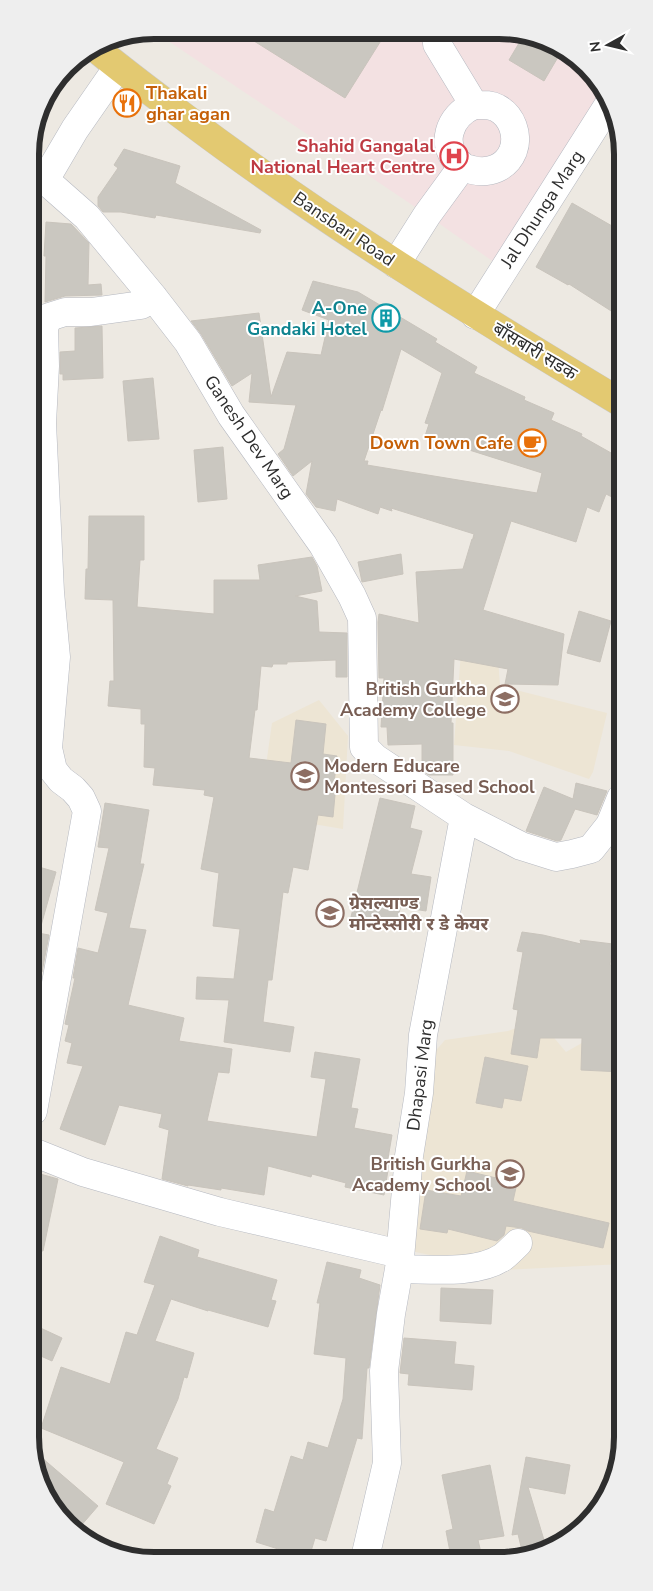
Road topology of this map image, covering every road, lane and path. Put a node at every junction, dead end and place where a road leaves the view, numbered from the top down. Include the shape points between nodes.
1 (433, 39) edge
2 (100, 52) edge
3 (118, 67) junction
4 (474, 105) junction
5 (605, 110) edge
6 (462, 167) junction
7 (39, 180) edge
8 (39, 182) edge
9 (396, 264) junction
10 (154, 298) junction
11 (451, 300) joint
12 (475, 315) junction
13 (614, 398) edge
14 (614, 815) edge
15 (464, 817) junction
16 (39, 1077) edge
17 (39, 1154) edge
18 (518, 1244) dead end
19 (399, 1262) junction
20 (366, 1552) edge

1 - 4 street
2 - 3 main road, Bansbari Road
3 - 7 street, Ganesh Dev Marg
3 - 9 main road, Bansbari Road via 254,170
4 - 6 street via 456,116 449,136 450,147
4 - 6 street via 496,107 504,113 515,132 515,142 507,161 498,168 479,172
5 - 12 street, Jal Dhunga Marg
6 - 9 street
8 - 10 street, Ganesh Dev Marg via 87,217
9 - 11 main road, Bansbari Road
10 - 15 street, Ganesh Dev Marg via 188,342 231,415 322,545 352,596 362,618 364,747 375,758
10 - 16 street via 141,305 65,312 49,317 44,327 44,487 56,657 48,748 53,770 81,798 86,810
11 - 12 main road, बाँसबारी सडक
12 - 13 main road, बाँसबारी सडक
14 - 15 street via 591,849 556,856 521,846
15 - 19 street, Dhapasi Marg via 423,1035
17 - 19 street via 83,1172
18 - 19 street via 502,1257 467,1269
19 - 20 street, Dhapasi Marg via 384,1370 387,1463

